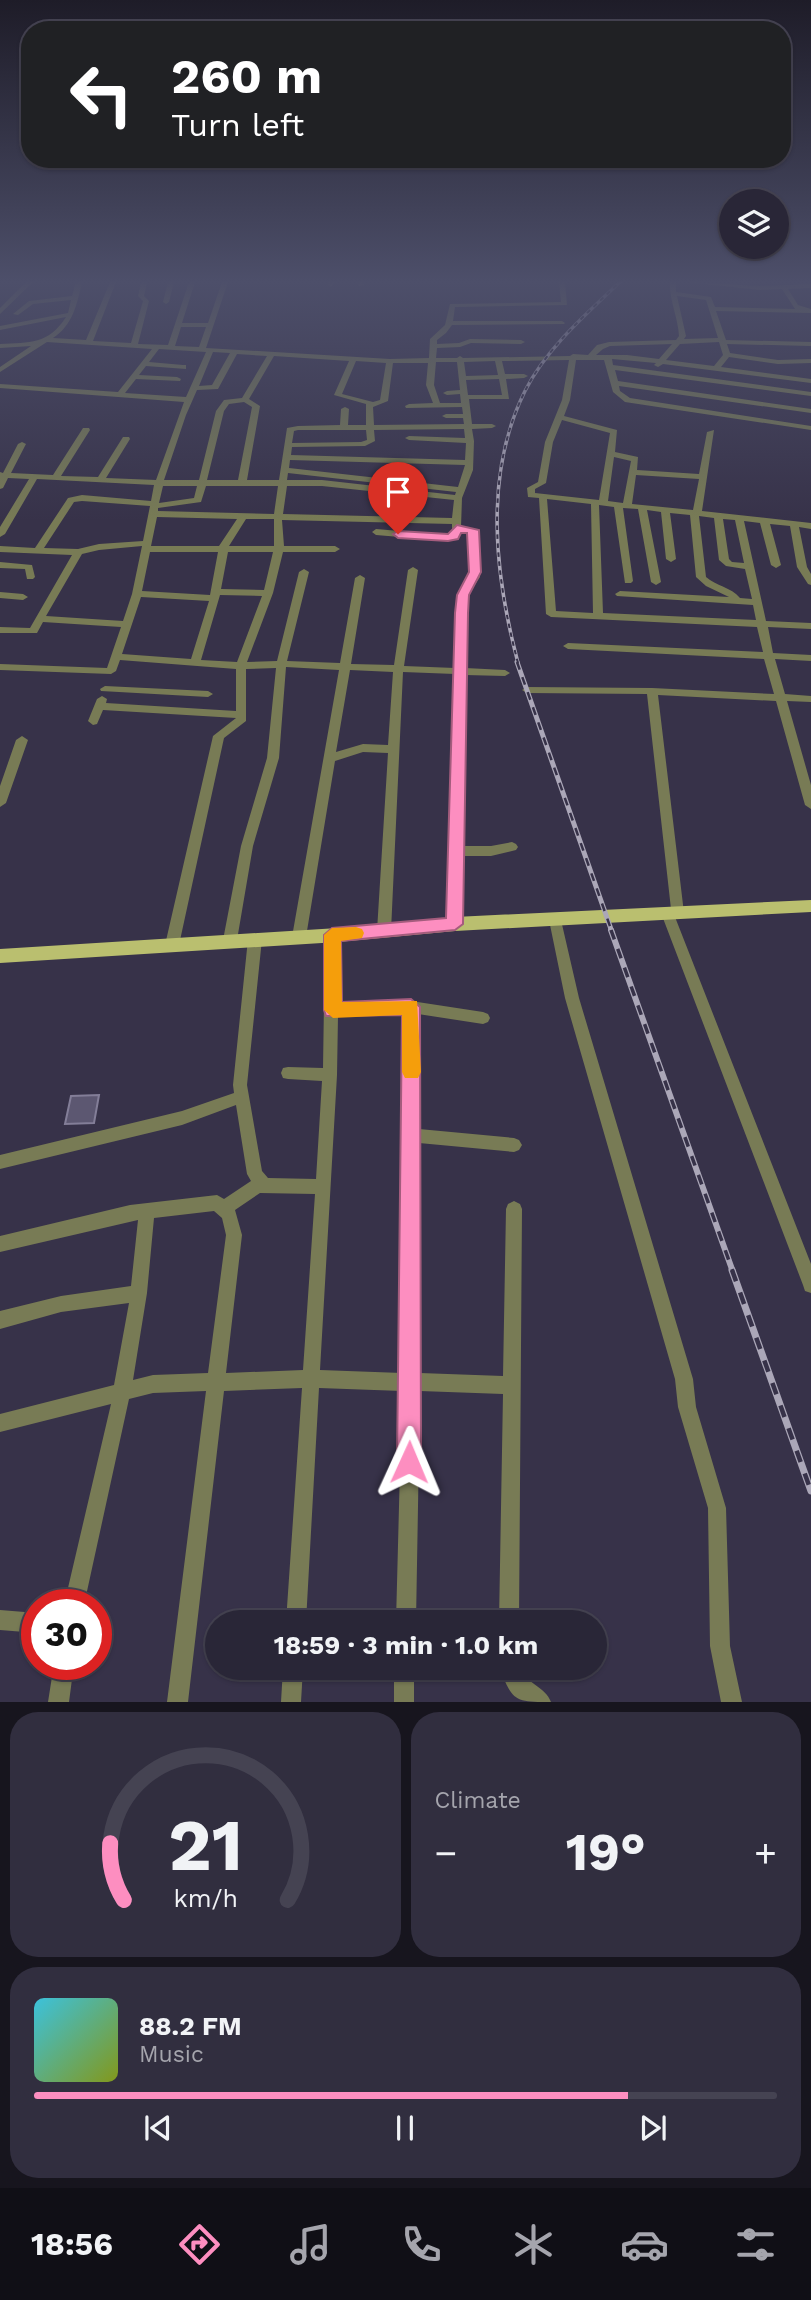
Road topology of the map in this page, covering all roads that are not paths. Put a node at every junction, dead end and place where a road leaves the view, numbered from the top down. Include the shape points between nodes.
1 (14, 361) edge
2 (147, 361) edge
3 (203, 361) edge
4 (229, 361) edge
5 (267, 361) edge
6 (352, 361) edge
7 (390, 361) edge
8 (433, 361) edge
9 (461, 361) edge
10 (481, 361) edge
11 (499, 361) edge
12 (572, 361) edge
13 (608, 361) edge
14 (662, 361) edge
15 (665, 361) edge
16 (722, 361) edge
17 (774, 361) edge
18 (810, 362) edge
19 (0, 364) edge
20 (10, 364) junction
21 (145, 364) junction
22 (183, 367) dead end
23 (610, 367) junction
24 (716, 368) junction
25 (0, 370) edge
26 (650, 373) junction
27 (524, 376) dead end
28 (136, 377) junction
29 (463, 377) junction
30 (483, 377) junction
31 (502, 377) junction
32 (787, 377) junction
33 (177, 379) dead end
34 (811, 381) edge
35 (615, 383) junction
36 (0, 386) edge
37 (637, 386) junction
38 (194, 388) junction
39 (777, 390) junction
40 (446, 393) dead end
41 (692, 393) junction
42 (811, 394) edge
43 (119, 396) junction
44 (486, 397) junction
45 (465, 398) junction
46 (188, 400) junction
47 (246, 400) junction
48 (370, 403) junction
49 (767, 404) junction
50 (437, 405) junction
51 (684, 408) junction
52 (345, 409) dead end
53 (811, 411) edge
54 (446, 416) dead end
55 (468, 416) junction
56 (559, 417) junction
57 (759, 419) junction
58 (492, 426) dead end
59 (344, 427) junction
60 (370, 427) junction
61 (470, 428) junction
62 (811, 428) edge
63 (86, 430) dead end
64 (711, 432) dead end
65 (409, 433) junction
66 (126, 439) dead end
67 (470, 441) junction
68 (22, 444) dead end
69 (289, 445) junction
70 (405, 448) dead end
71 (611, 454) junction
72 (288, 457) junction
73 (469, 463) junction
74 (287, 470) junction
75 (302, 471) junction
76 (633, 472) junction
77 (3, 475) edge
78 (35, 476) junction
79 (56, 477) junction
80 (702, 477) junction
81 (101, 479) junction
82 (159, 483) junction
83 (204, 483) junction
84 (242, 483) junction
85 (301, 483) junction
86 (285, 484) junction
87 (0, 486) edge
88 (459, 494) junction
89 (543, 497) junction
90 (599, 503) junction
91 (622, 505) junction
92 (642, 507) junction
93 (153, 508) junction
94 (665, 509) junction
95 (695, 513) junction
96 (718, 515) junction
97 (243, 516) junction
98 (278, 517) junction
99 (739, 517) junction
100 (764, 520) junction
101 (457, 525) junction
102 (794, 525) junction
103 (811, 526) edge
104 (376, 532) dead end
105 (0, 534) edge
106 (147, 545) junction
107 (224, 548) junction
108 (279, 548) junction
109 (0, 549) edge
110 (335, 549) dead end
111 (37, 551) junction
112 (78, 552) junction
113 (671, 559) dead end
114 (0, 565) edge
115 (776, 565) dead end
116 (750, 566) junction
117 (413, 570) dead end
118 (304, 572) dead end
119 (30, 577) dead end
120 (360, 578) dead end
121 (628, 581) dead end
122 (656, 582) dead end
123 (811, 582) edge
124 (268, 593) junction
125 (137, 594) junction
126 (620, 594) dead end
127 (0, 595) edge
128 (215, 595) junction
129 (23, 597) dead end
130 (737, 601) junction
131 (758, 602) junction
132 (598, 615) junction
133 (39, 620) junction
134 (127, 624) junction
135 (763, 624) junction
136 (811, 626) edge
137 (0, 629) edge
138 (568, 646) dead end
139 (116, 657) junction
140 (769, 657) junction
141 (811, 659) edge
142 (195, 663) junction
143 (281, 664) junction
144 (0, 667) edge
145 (241, 667) junction
146 (342, 668) junction
147 (111, 670) junction
148 (398, 670) junction
149 (462, 672) junction
150 (505, 673) dead end
151 (105, 689) junction
152 (527, 690) dead end
153 (652, 691) junction
154 (208, 694) dead end
155 (783, 698) junction
156 (811, 699) edge
157 (99, 706) junction
158 (241, 715) junction
159 (93, 722) dead end
160 (22, 740) dead end
161 (394, 749) junction
162 (331, 758) junction
163 (0, 803) edge
164 (811, 805) edge
165 (512, 847) dead end
166 (456, 851) junction
167 (811, 906) edge
168 (672, 913) junction
169 (555, 920) junction
170 (455, 924) junction
171 (384, 931) junction
172 (332, 935) junction
173 (299, 937) junction
174 (255, 939) junction
175 (230, 940) junction
176 (172, 945) junction
177 (0, 956) edge
178 (411, 1007) junction
179 (333, 1010) junction
180 (483, 1018) dead end
181 (288, 1073) dead end
182 (330, 1075) junction
183 (240, 1097) junction
184 (413, 1135) junction
185 (514, 1145) dead end
186 (0, 1162) edge
187 (264, 1185) junction
188 (321, 1187) junction
189 (224, 1208) junction
190 (514, 1209) dead end
191 (147, 1211) junction
192 (0, 1244) edge
193 (811, 1285) edge
194 (139, 1293) junction
195 (0, 1320) edge
196 (311, 1379) junction
197 (216, 1381) junction
198 (411, 1381) junction
199 (511, 1385) junction
200 (124, 1389) junction
201 (0, 1423) edge
202 (78, 1589) edge
203 (297, 1610) edge
204 (405, 1610) edge
205 (509, 1610) edge
206 (0, 1620) edge
207 (21, 1622) edge
208 (61, 1680) edge
209 (292, 1680) edge
210 (404, 1680) edge
211 (514, 1680) edge
212 (58, 1702) edge
213 (177, 1702) edge
214 (291, 1702) edge
215 (404, 1702) edge
216 (541, 1702) edge
217 (732, 1702) edge

1 - 20 street
2 - 21 street
3 - 38 street
4 - 38 street via 215,387
5 - 47 street
6 - 48 street via 338,395
7 - 48 street via 384,401
8 - 50 street via 430,385
9 - 29 street
10 - 30 street
11 - 31 street
12 - 56 street
13 - 23 street
14 - 26 street
15 - 24 street
16 - 24 street
17 - 18 street
19 - 20 street
20 - 25 street
21 - 22 street
21 - 28 street
23 - 26 street
23 - 35 street
24 - 32 street
26 - 37 street
26 - 39 street
27 - 31 street
28 - 33 street
28 - 43 street
29 - 30 street
29 - 45 street
30 - 31 street
30 - 44 street
31 - 44 street via 506,397
32 - 34 street
32 - 39 street
35 - 37 street
35 - 51 street via 619,394 628,400
36 - 43 street
37 - 41 street
38 - 46 street
39 - 42 street
39 - 49 street
40 - 45 street
41 - 49 street
41 - 51 street
43 - 46 street
44 - 45 street
45 - 50 street
45 - 55 street
46 - 82 street
47 - 83 street via 227,402 220,411
47 - 84 street via 256,406
48 - 60 street
49 - 53 street
49 - 57 street
50 - 65 street via 409,402
51 - 57 street
52 - 59 street
54 - 55 street
55 - 61 street
56 - 71 street via 611,430 615,437
56 - 89 street via 541,485 531,488 531,495
57 - 62 street
58 - 61 street
59 - 60 street
59 - 69 street via 292,429
60 - 65 street
60 - 69 street via 372,438 367,443
61 - 65 street
61 - 67 street
63 - 79 street
64 - 80 street
65 - 67 street
65 - 70 street
66 - 81 street
67 - 73 street
68 - 77 street
69 - 72 street
71 - 76 street via 634,457
71 - 90 street
72 - 73 street
72 - 74 street
73 - 88 street
74 - 75 street
74 - 86 street
75 - 85 street
75 - 88 street
76 - 80 street
76 - 91 street
77 - 78 street
77 - 87 street
78 - 79 street
78 - 105 street
79 - 81 street
80 - 95 street
81 - 82 street
82 - 83 street
82 - 93 street
83 - 84 street
83 - 93 street via 196,502
84 - 86 street
85 - 86 street
85 - 88 street
86 - 98 street
88 - 101 street
89 - 90 street
89 - 132 street via 551,614
90 - 91 street
90 - 132 street
91 - 92 street
91 - 121 street
92 - 94 street
92 - 122 street
93 - 97 street
93 - 106 street
93 - 111 street via 71,500
94 - 95 street
94 - 113 street
95 - 96 street
95 - 130 street via 701,577 708,584 728,589
96 - 99 street
96 - 116 street via 724,560
97 - 98 street
97 - 107 street
98 - 101 street
98 - 108 street
99 - 100 street
99 - 116 street
100 - 102 street
100 - 115 street
101 - 104 street via 454,536 448,538
101 - 149 street via 474,532 475,577 462,601
102 - 103 street
102 - 123 street
106 - 107 street
106 - 112 street
106 - 125 street
107 - 108 street
107 - 128 street
108 - 110 street
108 - 124 street
109 - 111 street
111 - 112 street
112 - 133 street
114 - 119 street via 29,567
116 - 131 street
117 - 148 street
118 - 143 street
120 - 146 street
124 - 128 street
124 - 145 street
125 - 128 street
125 - 134 street
126 - 130 street
127 - 129 street
128 - 142 street
130 - 131 street
131 - 135 street
132 - 135 street
133 - 134 street
133 - 137 street via 33,631
134 - 139 street
135 - 136 street
135 - 140 street
138 - 140 street
139 - 142 street
139 - 147 street
140 - 141 street
140 - 155 street
142 - 145 street
143 - 145 street
143 - 146 street
143 - 175 street via 273,758 247,846
144 - 147 street
145 - 158 street
146 - 148 street
146 - 162 street
147 - 151 street
148 - 149 street
148 - 161 street
149 - 150 street
149 - 166 street
151 - 154 street
151 - 157 street
152 - 153 street
153 - 155 street
153 - 168 street
155 - 156 street
155 - 164 street
157 - 158 street
157 - 159 street
158 - 176 street via 241,721 219,736
160 - 163 street
161 - 162 street via 363,748
161 - 171 street
162 - 173 street
165 - 166 street
166 - 170 street
167 - 168 main road
168 - 169 main road
168 - 193 street
169 - 170 main road
169 - 217 street via 572,998 684,1379 717,1508 720,1646
170 - 171 main road
171 - 172 main road
172 - 173 main road
172 - 179 street
173 - 174 main road
174 - 175 main road
174 - 183 street
175 - 176 main road
176 - 177 main road
178 - 179 street
178 - 180 street
178 - 184 street
179 - 182 street
181 - 182 street
182 - 188 street
183 - 186 street via 182,1118
183 - 187 street via 255,1174
184 - 185 street
184 - 198 street
187 - 188 street
187 - 189 street
188 - 196 street
189 - 191 street via 207,1203
189 - 197 street via 234,1235
190 - 199 street
191 - 192 street
191 - 194 street
194 - 195 street via 61,1304
194 - 200 street
196 - 197 street
196 - 198 street
196 - 203 street
197 - 200 street
197 - 213 street
198 - 199 street
198 - 204 street
199 - 205 street
200 - 201 street
200 - 202 street
206 - 207 street
208 - 212 street
209 - 214 street
210 - 215 street
211 - 216 street

